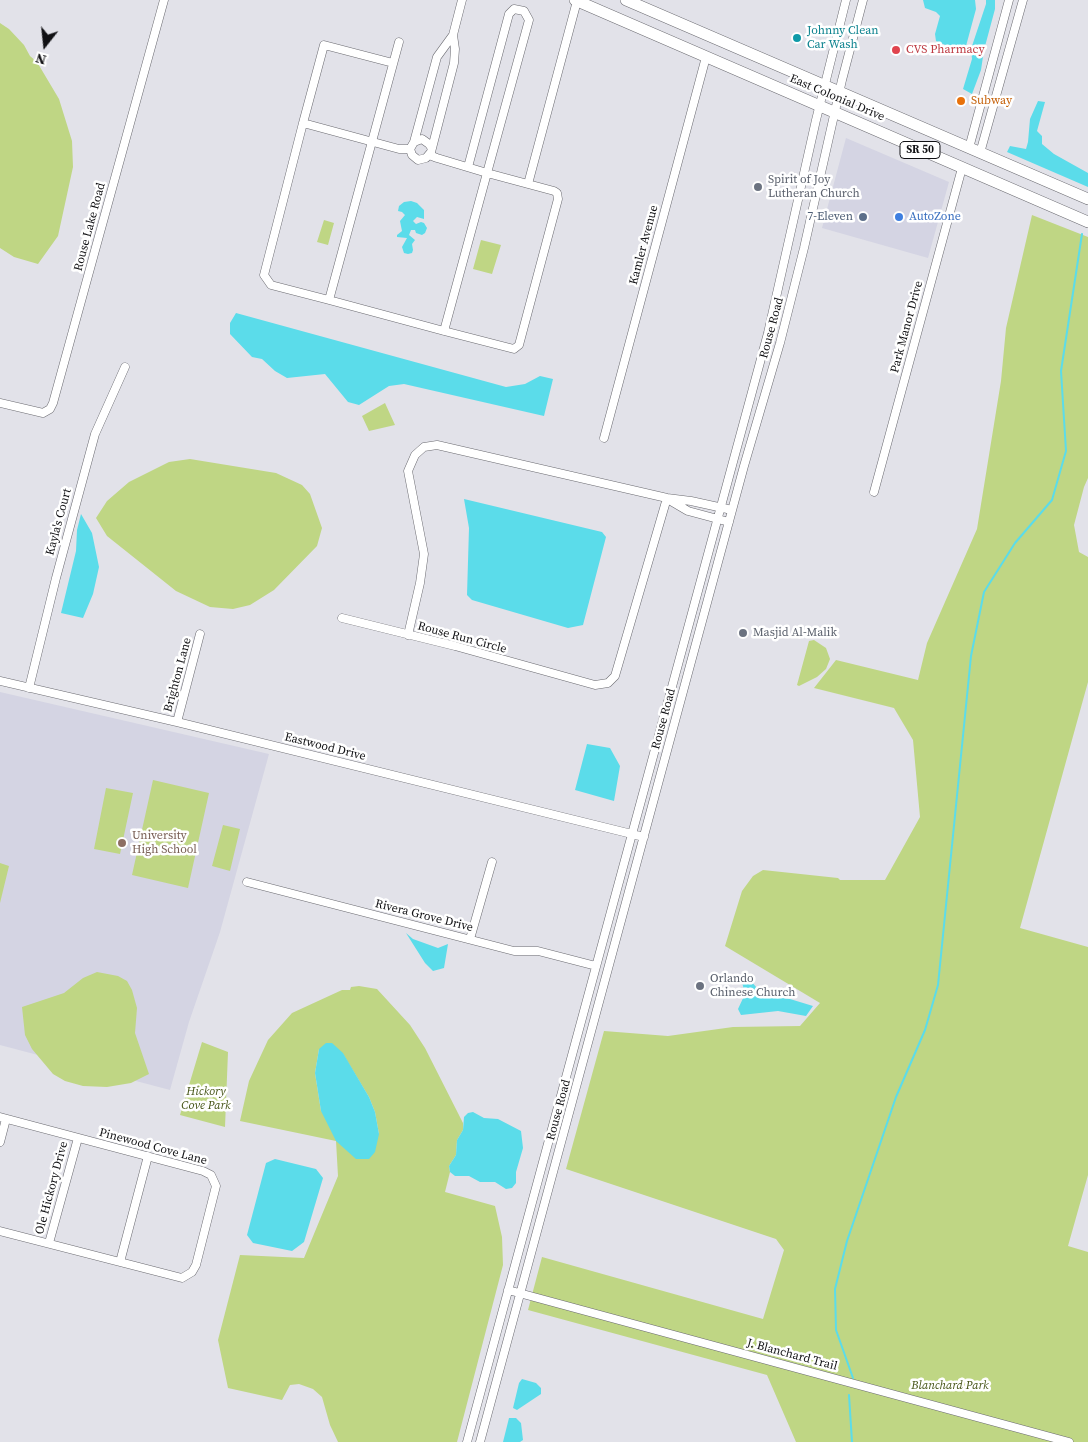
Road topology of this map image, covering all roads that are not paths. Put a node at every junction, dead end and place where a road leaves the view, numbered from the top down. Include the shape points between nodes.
1 (164, 0) edge
2 (462, 0) edge
3 (576, 0) edge
4 (626, 0) edge
5 (846, 0) edge
6 (863, 0) edge
7 (1009, 0) edge
8 (1023, 0) edge
9 (453, 35) junction
10 (399, 42) dead end
11 (706, 57) junction
12 (393, 63) junction
13 (824, 86) junction
14 (839, 92) junction
15 (820, 106) junction
16 (834, 112) junction
17 (304, 122) junction
18 (372, 140) junction
19 (412, 146) junction
20 (969, 148) junction
21 (430, 152) junction
22 (980, 153) junction
23 (468, 167) junction
24 (962, 168) junction
25 (487, 173) junction
26 (528, 184) junction
27 (1088, 200) edge
28 (1088, 222) edge
29 (329, 300) junction
30 (444, 331) junction
31 (125, 367) dead end
32 (0, 403) edge
33 (604, 438) dead end
34 (874, 492) dead end
35 (667, 498) junction
36 (691, 501) junction
37 (720, 508) junction
38 (732, 510) junction
39 (688, 511) junction
40 (716, 518) junction
41 (729, 522) junction
42 (342, 618) dead end
43 (200, 634) dead end
44 (408, 635) junction
45 (0, 682) edge
46 (29, 688) junction
47 (176, 722) junction
48 (631, 834) junction
49 (644, 837) junction
50 (492, 862) dead end
51 (247, 882) dead end
52 (470, 939) junction
53 (596, 966) junction
54 (3, 1118) edge
55 (78, 1138) junction
56 (0, 1142) edge
57 (148, 1156) junction
58 (0, 1230) edge
59 (49, 1243) junction
60 (120, 1262) junction
61 (508, 1290) junction
62 (521, 1293) junction
63 (467, 1442) edge
64 (480, 1442) edge
65 (1069, 1442) edge

1 - 32 street, Rouse Lake Road via 53,403 43,413
2 - 9 street
3 - 11 highway, East Colonial Drive / SR 50
3 - 26 street
4 - 13 highway, East Colonial Drive / SR 50
5 - 13 street, Rouse Road
6 - 14 street, Rouse Road
7 - 20 street
8 - 22 street
9 - 19 street via 437,57
9 - 21 street via 454,63
10 - 12 street
11 - 15 highway, East Colonial Drive / SR 50
11 - 33 street, Kamler Avenue
12 - 17 street via 324,45
12 - 18 street
13 - 14 highway, East Colonial Drive / SR 50
13 - 15 street, Rouse Road
14 - 16 street, Rouse Road
14 - 20 highway, East Colonial Drive / SR 50
15 - 16 highway, East Colonial Drive / SR 50
15 - 37 street, Rouse Road via 768,332
16 - 24 highway, East Colonial Drive / SR 50
16 - 38 street, Rouse Road via 794,290
17 - 18 street
17 - 29 street via 264,275 271,285
18 - 19 street via 399,149
18 - 29 street
19 - 21 street via 422,140 429,144
19 - 21 street via 412,155 418,160
20 - 22 highway, East Colonial Drive / SR 50
21 - 23 street
22 - 27 highway, East Colonial Drive / SR 50
23 - 25 street
23 - 25 street via 509,14 514,9 524,11 529,20
24 - 28 highway, East Colonial Drive / SR 50
24 - 34 street, Park Manor Drive
25 - 26 street
25 - 30 street
26 - 30 street via 554,190 558,199 519,346 514,349
29 - 30 street
31 - 46 street, Kayla's Court via 95,434
35 - 36 street, Rouse Run Circle
35 - 39 street, Rouse Run Circle
35 - 44 street, Rouse Run Circle via 615,676 608,683 595,685
35 - 44 street, Rouse Run Circle via 437,445 424,447 415,455 408,471 424,554
36 - 37 street, Rouse Run Circle
36 - 39 street
37 - 38 street, Rouse Run Circle
37 - 40 street, Rouse Road
38 - 41 street, Rouse Road
39 - 40 street, Rouse Run Circle
40 - 41 street, Rouse Run Circle
40 - 48 street, Rouse Road
41 - 49 street, Rouse Road
42 - 44 street
43 - 47 street, Brighton Lane
45 - 46 street, Eastwood Drive
46 - 47 street, Eastwood Drive
47 - 48 street, Eastwood Drive
48 - 49 street, Eastwood Drive
48 - 53 street, Rouse Road
49 - 62 street, Rouse Road
50 - 52 street
51 - 52 street, Rivera Grove Drive
52 - 53 street, Rivera Grove Drive via 514,951 538,950
53 - 61 street, Rouse Road
54 - 55 street, Pinewood Cove Lane
54 - 56 street
55 - 57 street, Pinewood Cove Lane
55 - 59 street, Ole Hickory Drive
57 - 60 street
57 - 60 street, Pinewood Cove Lane via 211,1175 216,1186 214,1197 196,1265 190,1275 182,1278
58 - 59 street, Pinewood Cove Lane
59 - 60 street, Pinewood Cove Lane
61 - 62 street, J. Blanchard Trail
61 - 63 street, Rouse Road
62 - 64 street, Rouse Road
62 - 65 street, J. Blanchard Trail

